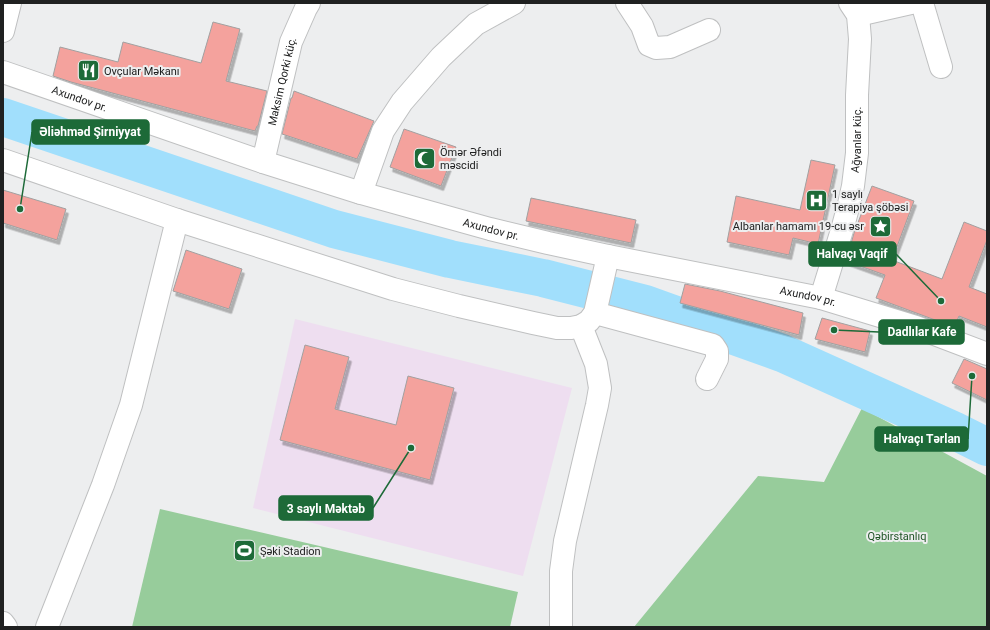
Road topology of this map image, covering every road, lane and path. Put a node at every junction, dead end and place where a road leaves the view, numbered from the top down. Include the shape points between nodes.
1 (10, 3) edge
2 (310, 3) edge
3 (514, 3) edge
4 (627, 3) edge
5 (911, 3) edge
6 (922, 3) edge
7 (854, 9) edge
8 (709, 30) dead end
9 (3, 31) edge
10 (941, 67) dead end
11 (3, 72) edge
12 (3, 160) edge
13 (263, 162) junction
14 (361, 193) junction
15 (177, 220) junction
16 (606, 266) junction
17 (821, 298) junction
18 (588, 320) junction
19 (987, 354) edge
20 (707, 379) dead end
21 (3, 623) edge
22 (6, 627) edge
23 (47, 627) edge
24 (561, 627) edge

1 - 9 street
2 - 13 street, Maksim Qorki küç. via 292,42
3 - 14 street via 476,24 441,57 402,102 383,131
4 - 8 street via 642,26 649,45 656,48 670,47
5 - 7 street
6 - 10 street
7 - 17 street, Ağvanlar küç. via 860,39 857,153 853,186
11 - 13 street, Axundov pr.
12 - 15 street
13 - 14 street, Axundov pr.
14 - 16 street, Axundov pr. via 490,229
15 - 18 street via 393,289 452,305 557,328 571,328
15 - 23 street via 131,405 103,485
16 - 17 street, Axundov pr.
16 - 18 street
17 - 19 street, Axundov pr. via 916,327
18 - 20 street via 713,344 717,351 717,359
18 - 24 street via 600,388 565,541 561,571
21 - 22 street

